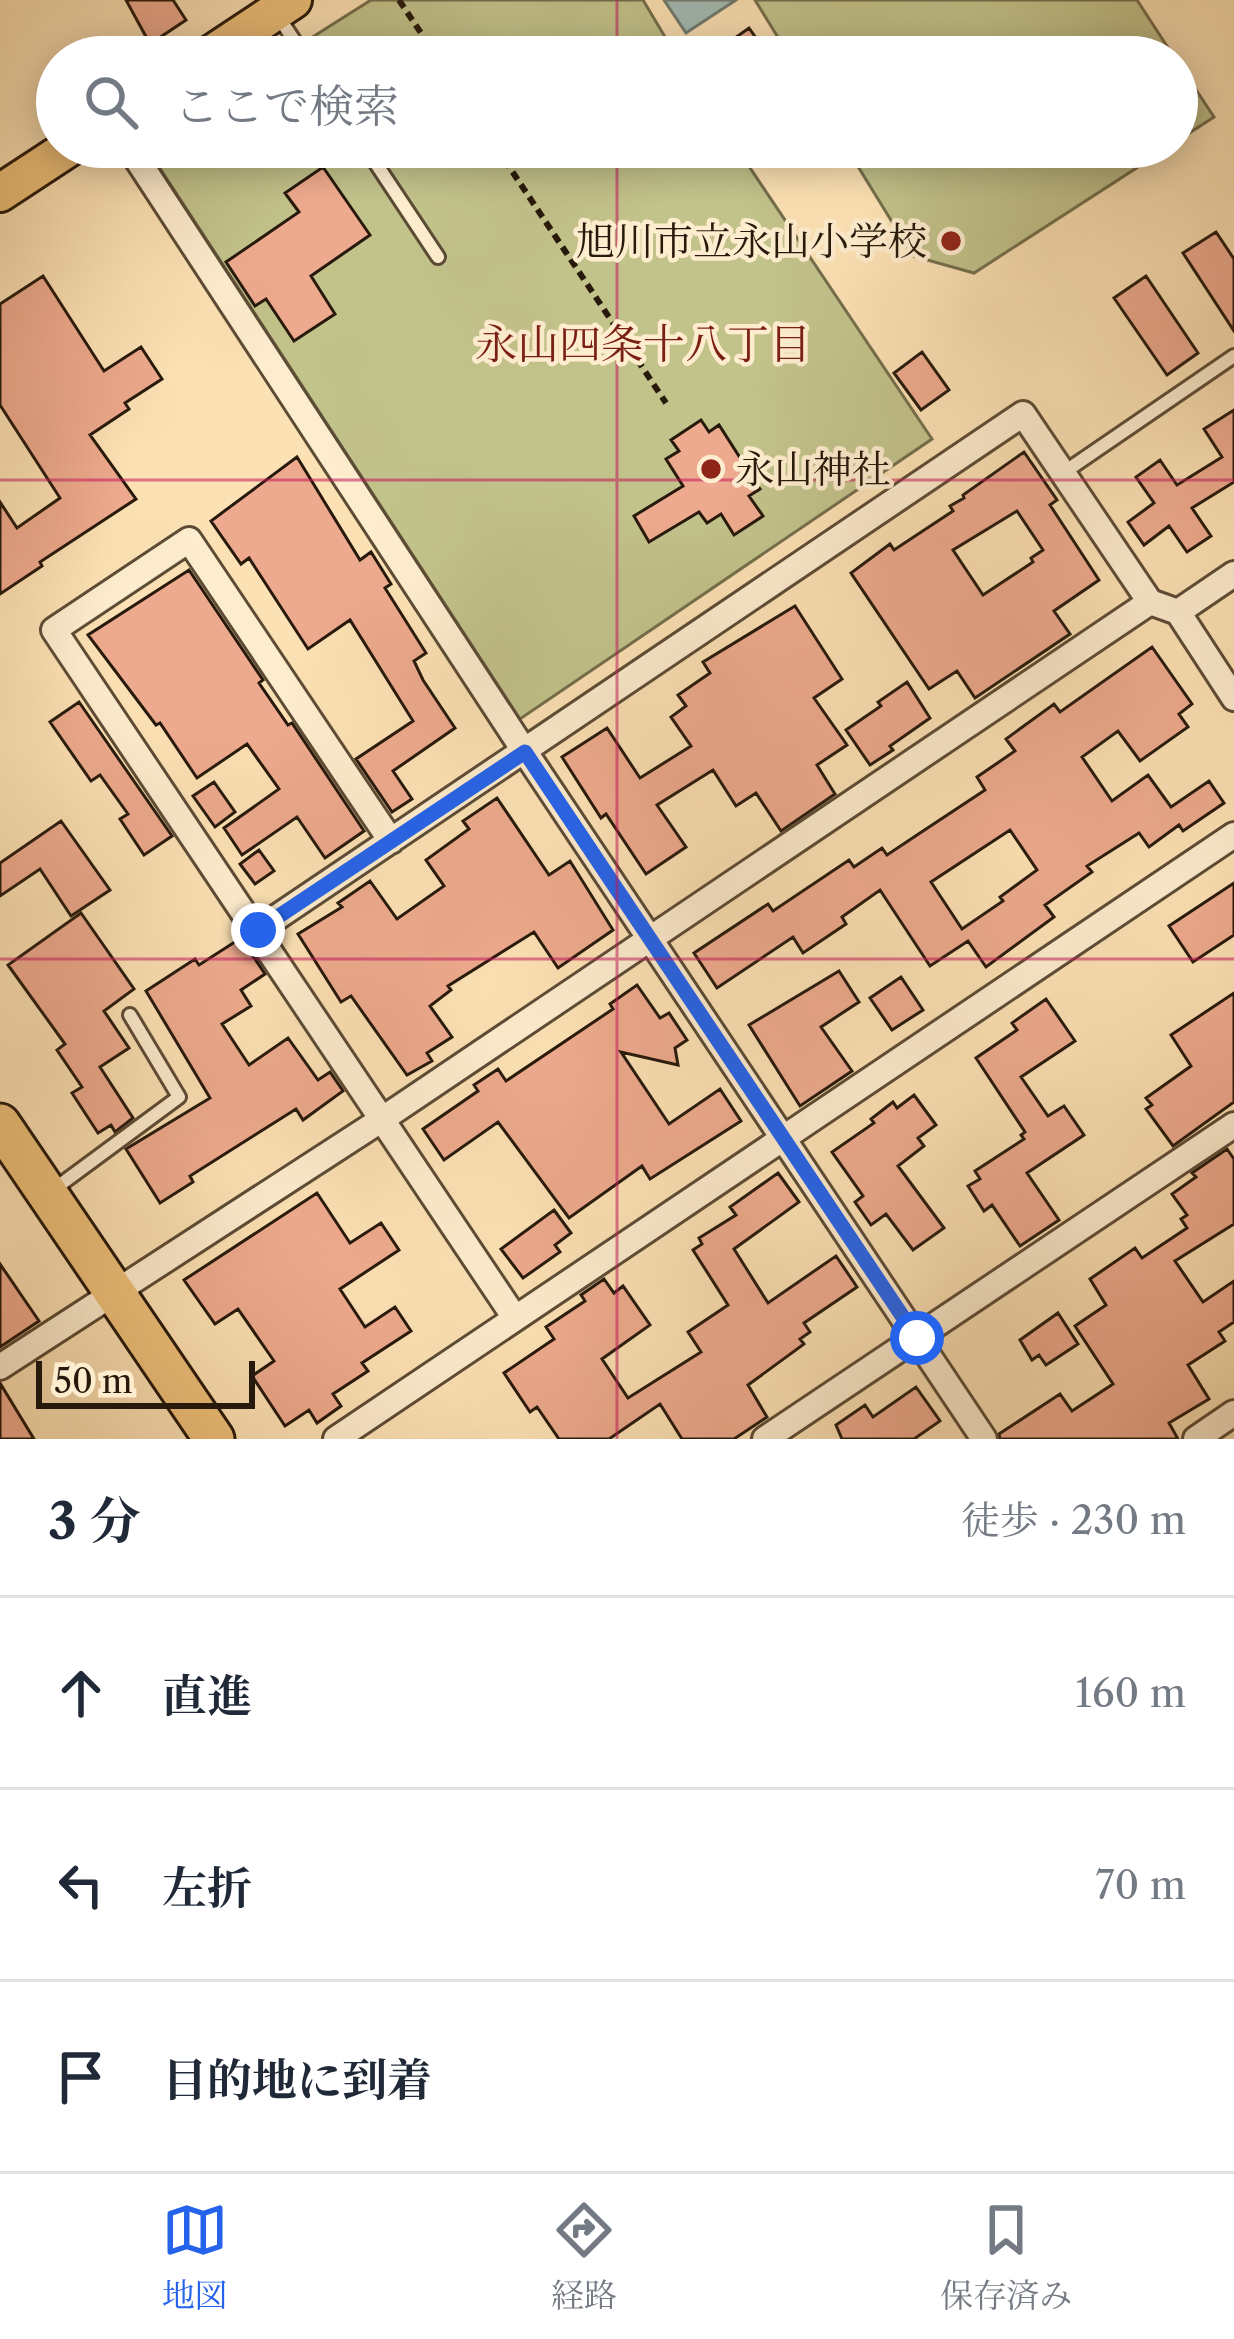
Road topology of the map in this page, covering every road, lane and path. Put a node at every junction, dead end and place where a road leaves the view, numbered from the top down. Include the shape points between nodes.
1 (399, 0) edge
2 (284, 6) edge
3 (239, 36) edge
4 (296, 36) edge
5 (423, 36) edge
6 (38, 168) edge
7 (143, 168) edge
8 (379, 168) edge
9 (510, 168) edge
10 (0, 193) edge
11 (439, 257) dead end
12 (1234, 356) edge
13 (666, 403) dead end
14 (1063, 473) junction
15 (1234, 574) edge
16 (1150, 602) junction
17 (1178, 612) junction
18 (1234, 698) edge
19 (525, 752) junction
20 (1234, 835) edge
21 (392, 841) junction
22 (258, 930) junction
23 (650, 939) junction
24 (130, 1015) dead end
25 (384, 1118) junction
26 (0, 1124) edge
27 (1234, 1125) edge
28 (784, 1137) junction
29 (47, 1195) junction
30 (113, 1293) junction
31 (515, 1318) junction
32 (917, 1338) junction
33 (0, 1367) edge
34 (1234, 1413) edge
35 (214, 1439) edge
36 (336, 1439) edge
37 (765, 1439) edge
38 (984, 1439) edge
39 (1196, 1439) edge

1 - 5 path
2 - 3 main road
2 - 4 lane
6 - 10 main road
7 - 19 street
8 - 11 lane
9 - 13 path
12 - 14 lane
14 - 16 street
14 - 19 street via 1023,414
15 - 17 street
16 - 17 street
16 - 23 street
17 - 18 street
19 - 21 street
19 - 23 street
20 - 28 street
21 - 22 street
21 - 22 street via 189,540 54,630
22 - 25 street
23 - 25 street
23 - 28 street
24 - 29 lane via 179,1096
25 - 30 street
25 - 31 street
26 - 29 highway
27 - 32 street
28 - 31 street
28 - 32 street
29 - 30 highway
30 - 33 street
30 - 35 highway
31 - 36 street
32 - 37 street
32 - 38 street
34 - 39 street

